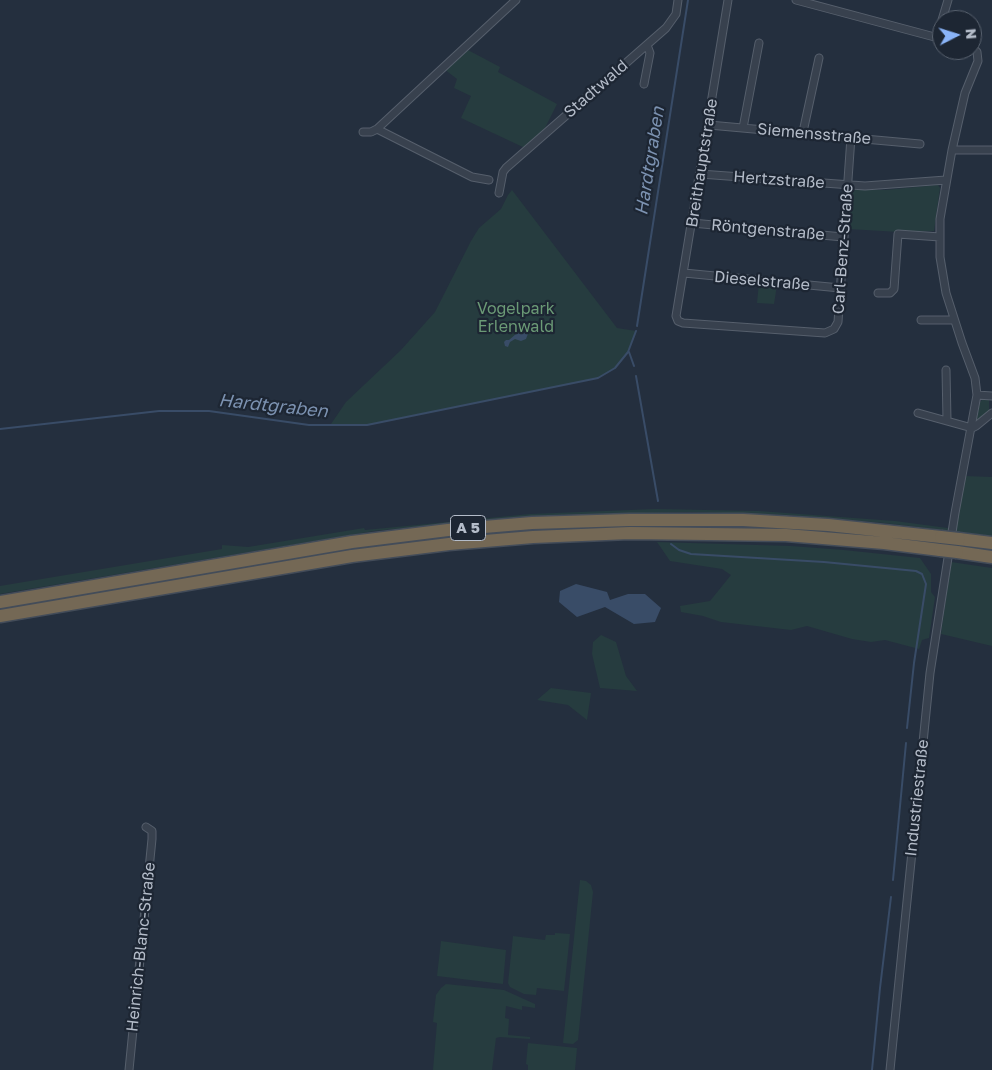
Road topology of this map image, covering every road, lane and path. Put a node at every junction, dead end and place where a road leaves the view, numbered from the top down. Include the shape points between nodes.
1 (516, 0) edge
2 (678, 0) edge
3 (728, 0) edge
4 (796, 0) edge
5 (932, 36) edge
6 (758, 43) dead end
7 (647, 45) junction
8 (818, 58) dead end
9 (978, 60) edge
10 (644, 84) dead end
11 (389, 118) junction
12 (708, 125) junction
13 (743, 128) junction
14 (377, 129) junction
15 (363, 132) dead end
16 (804, 132) junction
17 (392, 135) junction
18 (851, 137) junction
19 (920, 144) dead end
20 (952, 150) junction
21 (992, 150) edge
22 (503, 172) junction
23 (700, 174) junction
24 (489, 180) junction
25 (946, 180) junction
26 (847, 185) junction
27 (692, 223) junction
28 (843, 237) junction
29 (940, 237) junction
30 (684, 273) junction
31 (840, 288) junction
32 (878, 293) dead end
33 (921, 320) dead end
34 (954, 320) junction
35 (683, 324) joint
36 (946, 370) dead end
37 (977, 395) junction
38 (992, 396) edge
39 (918, 413) dead end
40 (992, 413) edge
41 (947, 420) junction
42 (972, 428) junction
43 (956, 533) junction
44 (992, 543) edge
45 (992, 557) edge
46 (0, 602) edge
47 (0, 616) edge
48 (146, 827) dead end
49 (129, 1070) edge
50 (890, 1070) edge

1 - 11 street
2 - 7 street, Stadtwald via 672,22
3 - 12 street, Breithauptstraße
4 - 5 street
6 - 13 street
7 - 10 street via 650,53
7 - 22 street, Stadtwald
8 - 16 street
9 - 20 street, Industriestraße via 965,93
11 - 14 street
11 - 17 street
12 - 13 street, Siemensstraße
12 - 23 street, Breithauptstraße
13 - 16 street, Siemensstraße
14 - 15 street
14 - 17 street
16 - 18 street, Siemensstraße
17 - 24 street via 472,177
18 - 19 street, Siemensstraße
18 - 26 street, Carl-Benz-Straße
20 - 21 street
20 - 25 street, Industriestraße
22 - 24 street, Stadtwald
22 - 24 street via 500,190
23 - 26 street, Hertzstraße
23 - 27 street, Breithauptstraße
25 - 26 street, Hertzstraße via 877,186
25 - 29 street, Industriestraße
26 - 28 street, Carl-Benz-Straße
27 - 28 street, Röntgenstraße
27 - 30 street, Breithauptstraße
28 - 31 street, Carl-Benz-Straße
29 - 32 street via 898,234 894,289 890,293
29 - 34 street, Industriestraße via 942,275
30 - 31 street, Dieselstraße
30 - 35 street, Breithauptstraße via 676,316
31 - 35 street, Carl-Benz-Straße via 838,322 834,329 825,333
33 - 34 street
34 - 37 street, Industriestraße via 975,378
36 - 41 street
37 - 38 street
37 - 42 street, Industriestraße
39 - 41 street
40 - 42 street
41 - 42 street
42 - 43 street, Industriestraße
43 - 44 highway, A 5
43 - 46 highway, A 5, bridge via 942,536 743,520 532,523 352,542
43 - 50 street, Industriestraße via 925,720
45 - 47 highway, A 5, bridge via 884,543 786,536 630,533 533,537 352,556
48 - 49 street, Heinrich-Blanc-Straße via 152,831 152,838

